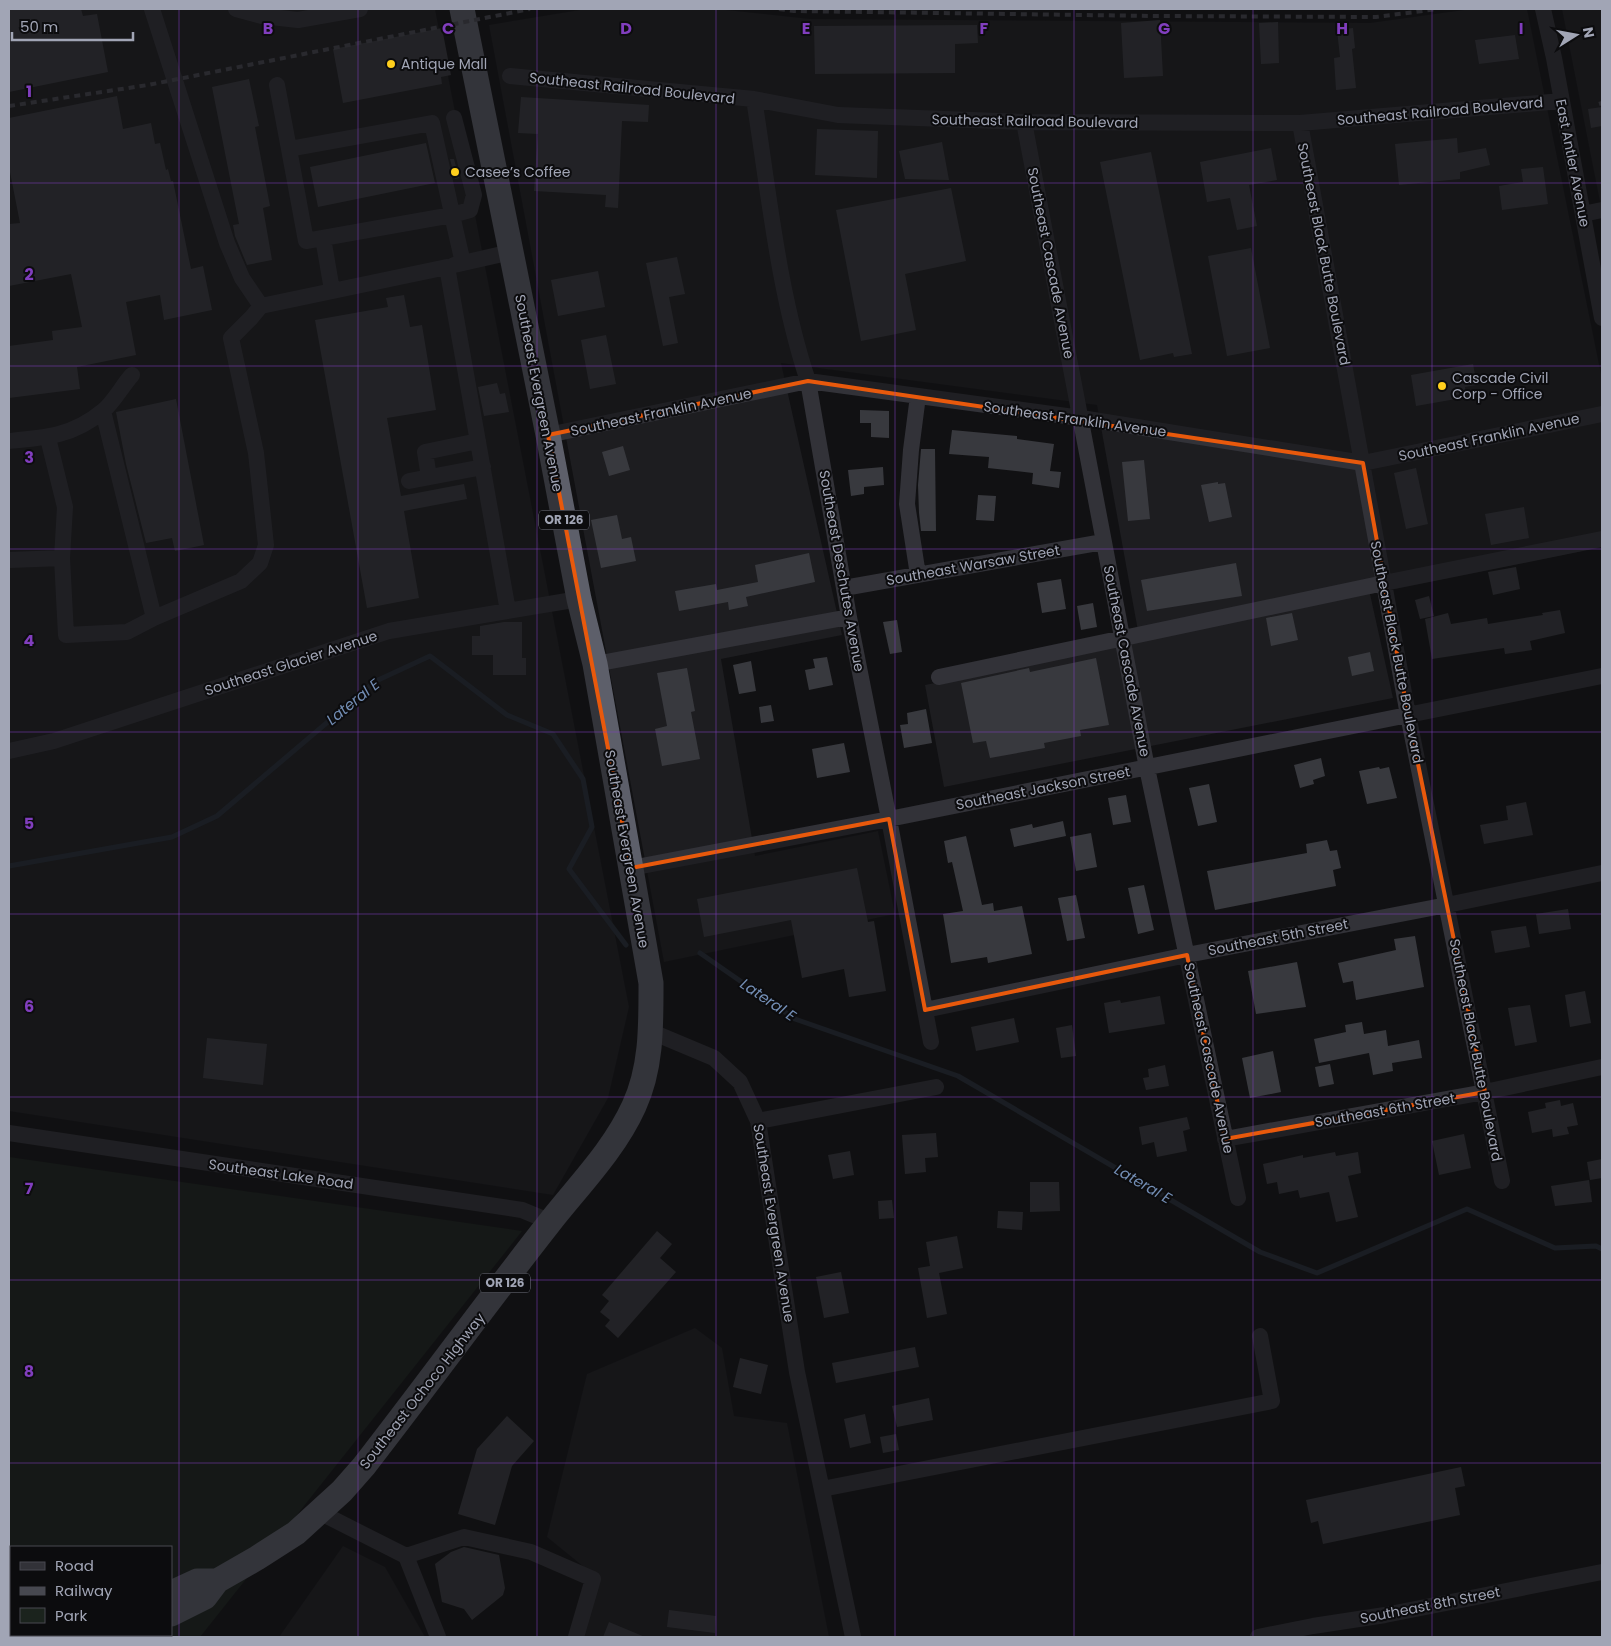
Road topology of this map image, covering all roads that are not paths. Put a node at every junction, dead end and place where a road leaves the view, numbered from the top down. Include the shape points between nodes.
1 (152, 9) edge
2 (236, 9) edge
3 (360, 9) edge
4 (462, 9) edge
5 (1543, 9) edge
6 (510, 76) dead end
7 (277, 84) dead end
8 (754, 99) junction
9 (1562, 101) junction
10 (482, 112) junction
11 (442, 121) junction
12 (1024, 122) junction
13 (1300, 122) junction
14 (289, 149) junction
15 (1602, 210) edge
16 (455, 214) junction
17 (1583, 214) junction
18 (323, 238) junction
19 (511, 252) junction
20 (455, 265) junction
21 (332, 290) junction
22 (261, 306) junction
23 (1602, 318) edge
24 (132, 375) dead end
25 (808, 381) junction
26 (918, 396) junction
27 (103, 411) junction
28 (1602, 414) edge
29 (1081, 418) junction
30 (548, 435) junction
31 (48, 438) junction
32 (9, 441) edge
33 (478, 441) junction
34 (1363, 463) junction
35 (483, 467) junction
36 (429, 477) junction
37 (409, 480) dead end
38 (1602, 539) edge
39 (1103, 542) junction
40 (62, 558) junction
41 (9, 560) edge
42 (918, 575) junction
43 (1384, 583) junction
44 (844, 588) junction
45 (579, 599) junction
46 (508, 611) junction
47 (848, 617) junction
48 (154, 618) junction
49 (1122, 639) junction
50 (595, 664) junction
51 (1602, 676) edge
52 (939, 677) dead end
53 (1408, 715) junction
54 (9, 751) edge
55 (1147, 768) junction
56 (889, 819) junction
57 (631, 868) junction
58 (1602, 873) edge
59 (1447, 905) junction
60 (1187, 955) junction
61 (925, 1010) junction
62 (652, 1032) junction
63 (931, 1042) dead end
64 (1602, 1066) edge
65 (936, 1087) dead end
66 (1486, 1092) junction
67 (758, 1121) junction
68 (9, 1134) edge
69 (1225, 1139) junction
70 (1502, 1181) dead end
71 (1238, 1198) dead end
72 (551, 1222) junction
73 (1260, 1336) dead end
74 (822, 1489) junction
75 (319, 1512) junction
76 (406, 1556) junction
77 (1602, 1572) edge
78 (217, 1581) junction
79 (172, 1593) edge
80 (172, 1614) edge
81 (438, 1637) edge
82 (576, 1637) edge
83 (853, 1637) edge
84 (1258, 1637) edge

1 - 22 street via 227,243 242,278
2 - 3 street via 298,20
4 - 10 highway, Southeast Evergreen Avenue / OR 126
5 - 9 street, East Antler Avenue
6 - 8 street, Southeast Railroad Boulevard
7 - 14 street
8 - 12 street, Southeast Railroad Boulevard via 838,115
8 - 25 street, Southeast Deschutes Avenue via 780,266
9 - 13 street, Southeast Railroad Boulevard
9 - 17 street, East Antler Avenue
10 - 11 street
10 - 19 highway, Southeast Evergreen Avenue / OR 126
11 - 14 street
11 - 16 street
11 - 16 street via 474,195 470,210
12 - 13 street, Southeast Railroad Boulevard
12 - 29 street, Southeast Cascade Avenue
13 - 34 street, Southeast Black Butte Boulevard
14 - 18 street via 306,241
15 - 17 street
16 - 18 street
16 - 20 street
17 - 23 street, East Antler Avenue
18 - 21 street
19 - 20 street
19 - 30 highway, Southeast Evergreen Avenue / OR 126
20 - 21 street
20 - 33 street
21 - 22 street
22 - 48 street via 231,338 256,453 266,545 260,563 242,581
24 - 27 street
25 - 26 street, Southeast Franklin Avenue
25 - 30 street, Southeast Franklin Avenue
25 - 44 street, Southeast Deschutes Avenue
26 - 29 street, Southeast Franklin Avenue
26 - 42 street via 906,504
27 - 31 street via 74,430
27 - 48 street
28 - 34 street, Southeast Franklin Avenue
29 - 34 street, Southeast Franklin Avenue
29 - 39 street, Southeast Cascade Avenue
30 - 45 highway, Southeast Evergreen Avenue / OR 126
31 - 32 street
31 - 40 street via 65,507
33 - 35 street
33 - 36 street via 425,452
34 - 43 street, Southeast Black Butte Boulevard
35 - 36 street
35 - 46 street
36 - 37 street
38 - 43 street
39 - 42 street, Southeast Warsaw Street
39 - 49 street, Southeast Cascade Avenue
40 - 41 street
40 - 48 street via 66,635 127,632
42 - 44 street, Southeast Warsaw Street
43 - 49 street
43 - 53 street, Southeast Black Butte Boulevard
44 - 47 street, Southeast Deschutes Avenue
45 - 46 street, Southeast Glacier Avenue
45 - 50 highway, Southeast Evergreen Avenue / OR 126
46 - 54 street, Southeast Glacier Avenue via 388,631 54,741
47 - 50 street
47 - 56 street, Southeast Deschutes Avenue
49 - 52 street
49 - 55 street, Southeast Cascade Avenue
50 - 57 highway, Southeast Evergreen Avenue / OR 126
51 - 53 street, Southeast Jackson Street
53 - 55 street, Southeast Jackson Street
53 - 59 street, Southeast Black Butte Boulevard
55 - 56 street, Southeast Jackson Street
55 - 60 street, Southeast Cascade Avenue
56 - 57 street, Southeast Jackson Street
56 - 61 street, Southeast Deschutes Avenue
57 - 62 highway, Southeast Evergreen Avenue / OR 126 via 651,983
58 - 59 street, Southeast 5th Street
59 - 60 street, Southeast 5th Street
59 - 66 street, Southeast Black Butte Boulevard
60 - 61 street, Southeast 5th Street
60 - 69 street, Southeast Cascade Avenue
61 - 63 street, Southeast Deschutes Avenue
62 - 67 street, Southeast Evergreen Avenue via 714,1058 740,1082
62 - 72 highway, Southeast Ochoco Highway / OR 126 via 644,1079 616,1139
64 - 66 street, Southeast 6th Street
65 - 67 street
66 - 69 street, Southeast 6th Street
66 - 70 street, Southeast Black Butte Boulevard
67 - 74 street, Southeast Evergreen Avenue via 797,1372
68 - 72 street, Southeast Lake Road via 522,1210
69 - 71 street, Southeast Cascade Avenue
72 - 75 highway, Southeast Ochoco Highway / OR 126 via 364,1466
73 - 74 street via 1272,1401
74 - 83 street, Southeast Evergreen Avenue
75 - 76 street
75 - 78 highway, Southeast Ochoco Highway / OR 126 via 296,1533
76 - 81 street
76 - 82 street via 464,1537 532,1552 593,1579
77 - 84 street, Southeast 8th Street
78 - 79 highway, Southeast Ochoco Highway / OR 126 via 197,1581
78 - 80 highway, Southeast Ochoco Highway / OR 126 via 205,1597

